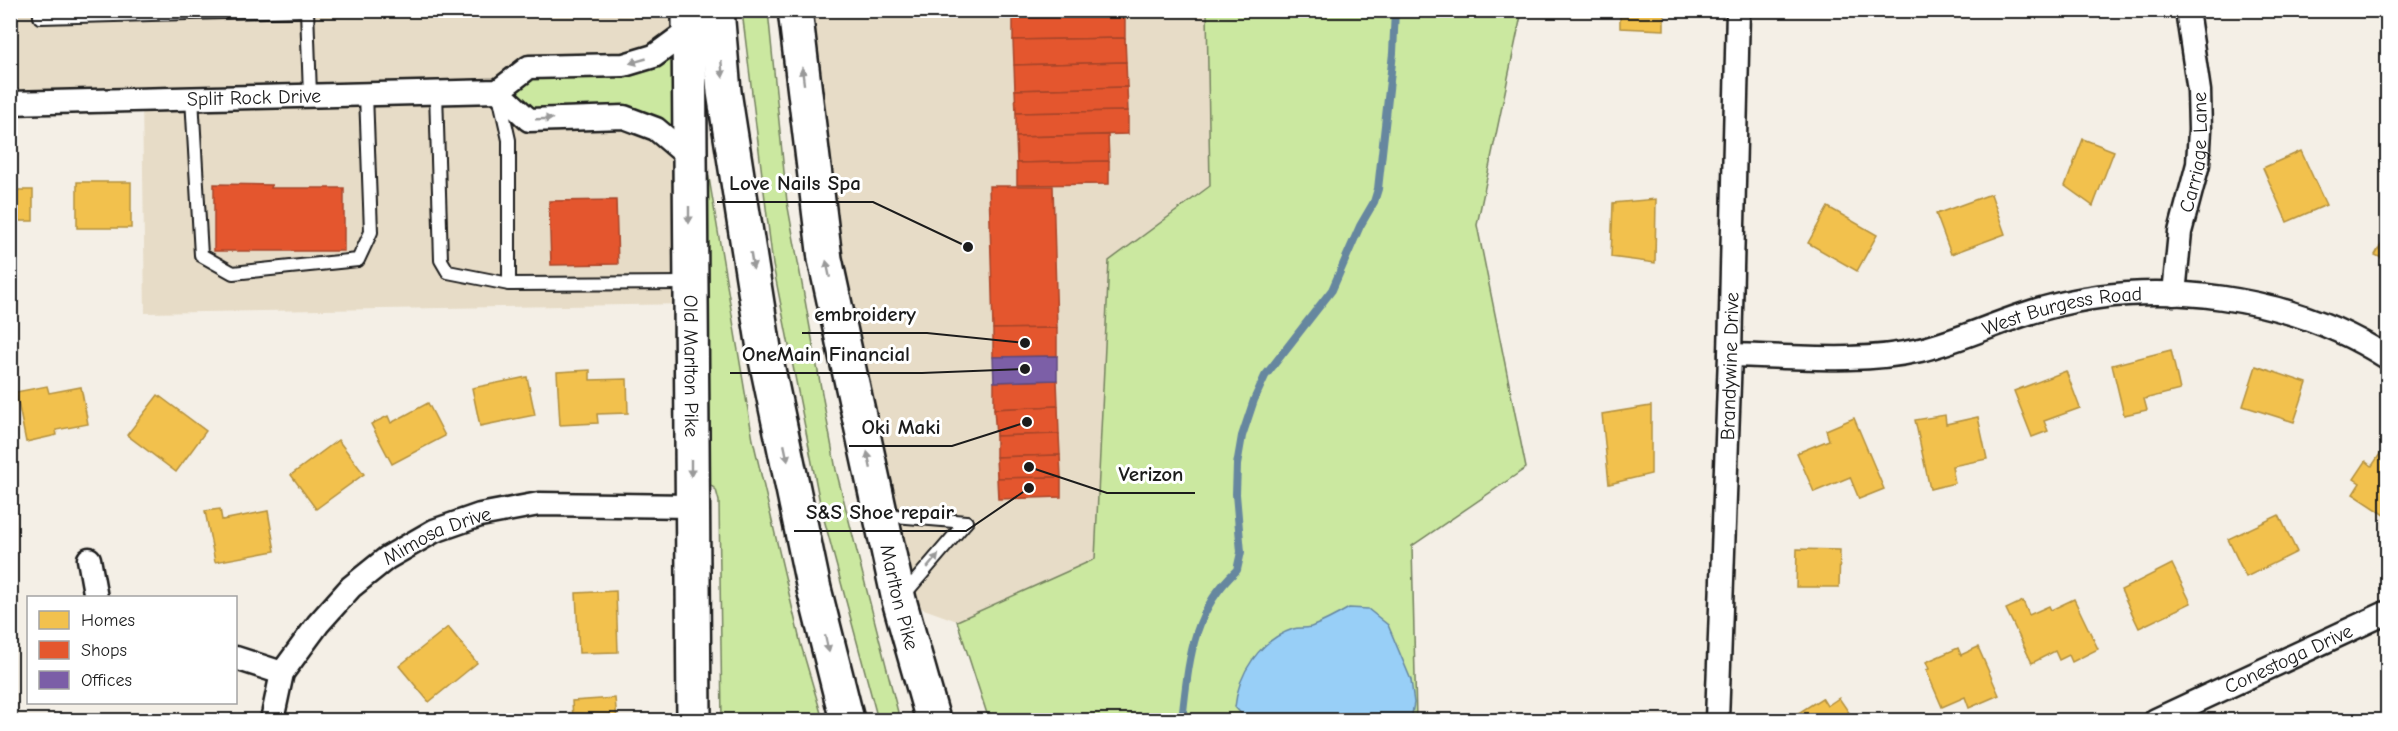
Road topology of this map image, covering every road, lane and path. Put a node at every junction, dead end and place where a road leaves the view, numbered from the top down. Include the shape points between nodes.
1 (40, 10) edge
2 (306, 10) edge
3 (717, 10) edge
4 (795, 10) edge
5 (1738, 10) edge
6 (2187, 10) edge
7 (688, 21) edge
8 (498, 90) junction
9 (436, 92) junction
10 (366, 94) junction
11 (310, 95) junction
12 (192, 98) junction
13 (10, 103) edge
14 (689, 157) junction
15 (690, 283) junction
16 (509, 285) junction
17 (2174, 294) junction
18 (1730, 355) junction
19 (2388, 358) edge
20 (692, 506) junction
21 (881, 515) junction
22 (89, 559) dead end
23 (96, 596) edge
24 (899, 600) junction
25 (2388, 612) edge
26 (237, 658) edge
27 (282, 673) junction
28 (272, 720) edge
29 (694, 720) edge
30 (847, 720) edge
31 (933, 720) edge
32 (1716, 720) edge
33 (2156, 720) edge

1 - 2 lane via 40,17
2 - 11 lane
3 -> 30 main road via 724,92 765,355 814,589
21 -> 4 main road, Marlton Pike via 825,259
5 - 18 street, Brandywine Drive
6 - 17 street, Carriage Lane via 2199,91 2200,130 2198,164 2180,232
7 -> 8 street via 654,56 624,65 529,67
7 - 14 main road, Old Marlton Pike
8 - 9 street, Split Rock Drive
8 -> 14 street via 529,120 624,117 656,129
8 - 16 lane via 509,140
9 - 10 street, Split Rock Drive
9 - 16 lane via 441,260 448,272
10 - 11 street, Split Rock Drive
10 - 12 lane via 370,232 358,260 233,273 201,255
11 - 12 street, Split Rock Drive
12 - 13 street, Split Rock Drive
14 -> 15 main road, Old Marlton Pike
15 - 16 lane
15 -> 20 main road, Old Marlton Pike
17 - 18 street, West Burgess Road via 2115,296 2048,307 1951,342 1890,356
17 - 19 street, West Burgess Road via 2264,305 2322,324
18 - 32 street, Brandywine Drive
20 - 27 street, Mimosa Drive via 539,504 480,515 434,531 387,558 351,587
20 - 29 main road, Old Marlton Pike
21 - 24 main road, Marlton Pike
24 -> 21 lane via 966,522
22 - 23 street
24 - 31 main road, Marlton Pike
25 - 33 street, Conestoga Drive
26 - 27 street
27 - 28 street, Mimosa Drive

